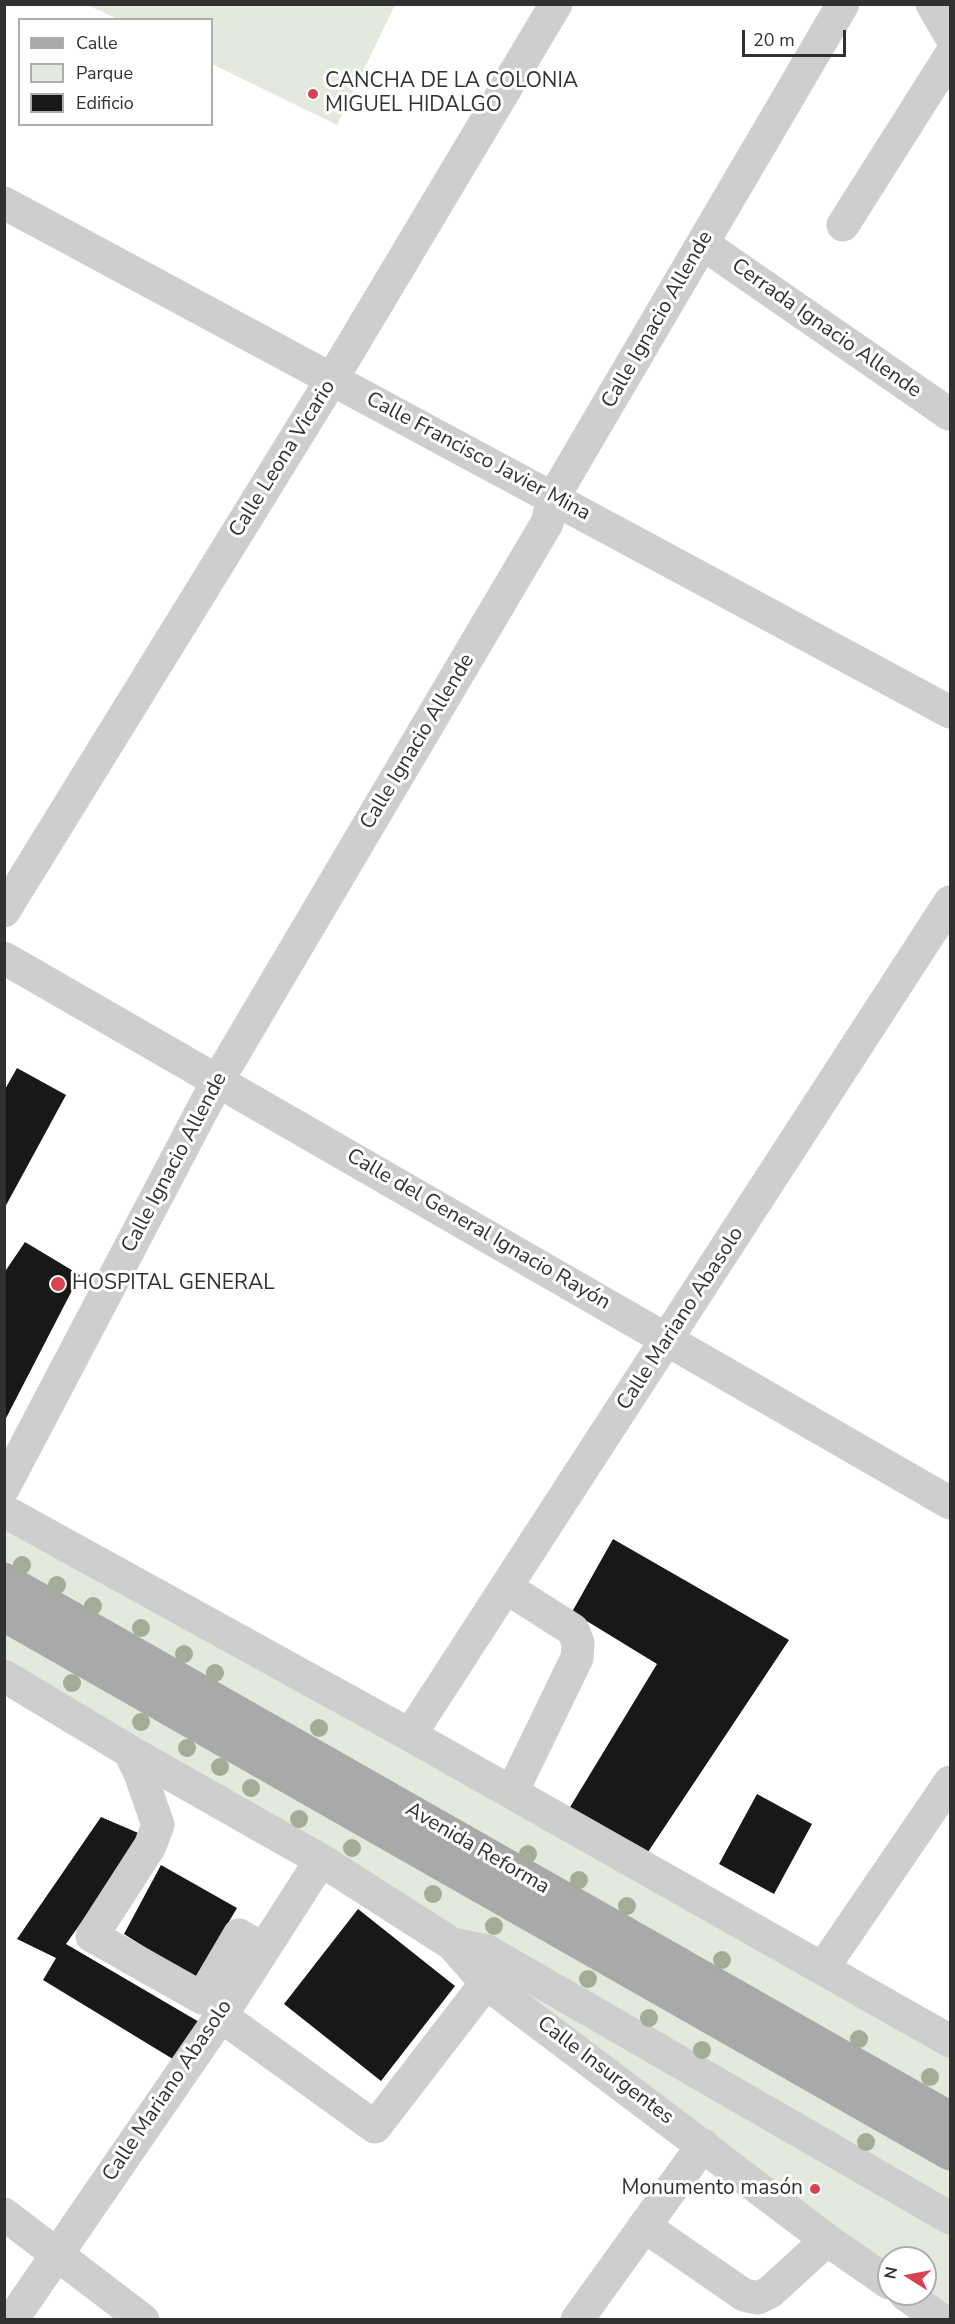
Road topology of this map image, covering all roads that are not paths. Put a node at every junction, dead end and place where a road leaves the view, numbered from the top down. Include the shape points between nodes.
1 (556, 4) edge
2 (843, 4) edge
3 (951, 57) edge
4 (4, 203) edge
5 (843, 225) dead end
6 (703, 244) junction
7 (332, 379) junction
8 (948, 414) dead end
9 (553, 498) junction
10 (951, 712) edge
11 (951, 902) edge
12 (4, 911) edge
13 (4, 958) edge
14 (218, 1080) junction
15 (668, 1340) junction
16 (4, 1487) edge
17 (951, 1503) edge
18 (4, 1511) edge
19 (4, 1579) edge
20 (507, 1588) junction
21 (4, 1615) edge
22 (8, 1687) edge
23 (410, 1735) junction
24 (129, 1751) junction
25 (951, 1782) edge
26 (512, 1792) junction
27 (321, 1860) junction
28 (263, 1948) junction
29 (823, 1968) junction
30 (496, 1973) junction
31 (221, 2016) junction
32 (951, 2041) edge
33 (951, 2118) edge
34 (703, 2145) junction
35 (951, 2154) edge
36 (4, 2214) edge
37 (951, 2218) edge
38 (644, 2226) junction
39 (827, 2240) junction
40 (56, 2254) junction
41 (877, 2275) edge
42 (922, 2306) edge
43 (12, 2319) edge
44 (142, 2319) edge
45 (577, 2319) edge
46 (941, 2319) edge

1 - 7 street, Calle Leona Vicario
2 - 6 street, Calle Ignacio Allende
3 - 5 street
4 - 7 street, Calle Francisco Javier Mina
6 - 8 street, Cerrada Ignacio Allende
6 - 9 street, Calle Ignacio Allende
7 - 9 street, Calle Francisco Javier Mina
7 - 12 street, Calle Leona Vicario
9 - 10 street, Calle Francisco Javier Mina
9 - 14 street, Calle Ignacio Allende via 547,523
11 - 15 street, Calle Mariano Abasolo
13 - 14 street, Calle del General Ignacio Rayón
14 - 15 street, Calle del General Ignacio Rayón
14 - 16 street, Calle Ignacio Allende
15 - 17 street, Calle del General Ignacio Rayón
15 - 20 street, Calle Mariano Abasolo
18 - 23 street
19 - 33 main road, Avenida Reforma
20 - 23 street, Calle Mariano Abasolo
20 - 26 street via 573,1630 578,1643 578,1658
21 - 35 main road, Avenida Reforma
22 - 24 street
23 - 26 street
24 - 27 street
24 - 28 street via 158,1825 150,1846 92,1936 202,1998 239,1935
25 - 29 street
26 - 29 street
27 - 28 street, Calle Mariano Abasolo
27 - 30 street via 452,1944 487,1951
28 - 31 street, Calle Mariano Abasolo
29 - 32 street
30 - 31 street via 375,2127
30 - 34 street, Calle Insurgentes
30 - 37 street
31 - 40 street, Calle Mariano Abasolo
34 - 38 street
34 - 39 street, Calle Insurgentes
36 - 40 street
38 - 39 street via 744,2295 758,2298 770,2292
38 - 45 street
39 - 41 street, Calle Insurgentes
40 - 43 street, Calle Mariano Abasolo
40 - 44 street
42 - 46 street

